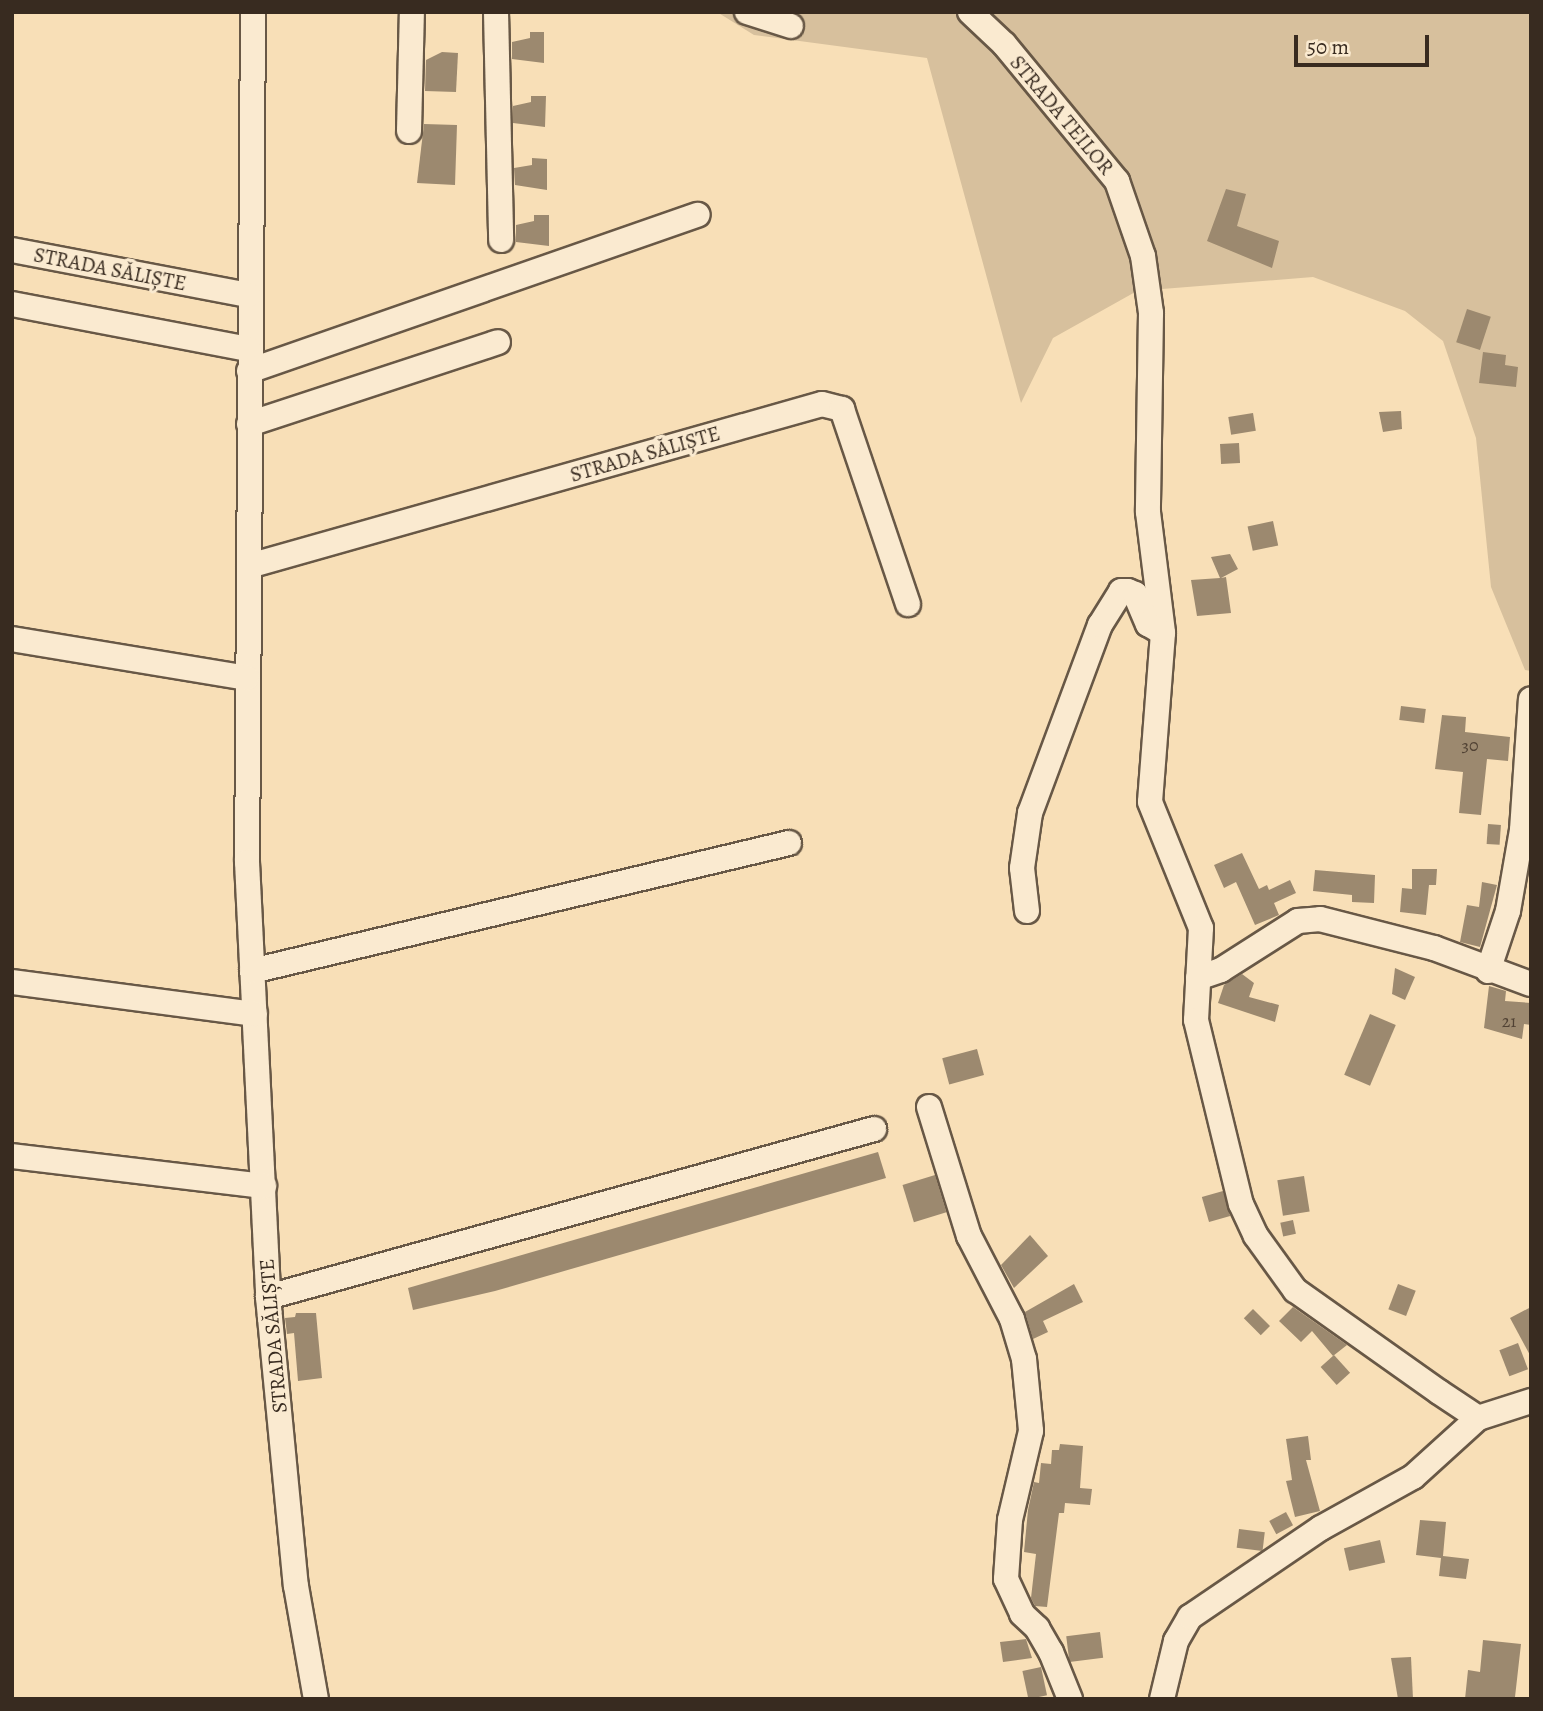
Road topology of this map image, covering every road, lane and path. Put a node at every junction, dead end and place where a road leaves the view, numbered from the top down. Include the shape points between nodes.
1 (253, 12) edge
2 (412, 12) edge
3 (496, 12) edge
4 (747, 12) edge
5 (970, 12) edge
6 (791, 26) dead end
7 (409, 131) dead end
8 (698, 215) dead end
9 (502, 240) dead end
10 (12, 250) edge
11 (249, 295) junction
12 (12, 304) edge
13 (498, 342) dead end
14 (249, 360) junction
15 (249, 424) junction
16 (249, 566) junction
17 (908, 604) dead end
18 (1163, 634) junction
19 (12, 639) edge
20 (247, 678) junction
21 (1531, 699) edge
22 (789, 843) dead end
23 (1027, 911) dead end
24 (252, 971) junction
25 (1488, 971) junction
26 (1198, 978) junction
27 (12, 982) edge
28 (1531, 984) edge
29 (255, 1014) junction
30 (929, 1107) dead end
31 (874, 1129) dead end
32 (12, 1156) edge
33 (264, 1186) junction
34 (268, 1297) junction
35 (1531, 1401) edge
36 (1478, 1418) junction
37 (316, 1699) edge
38 (1070, 1699) edge
39 (1162, 1699) edge

1 - 11 street, STRADA SĂLIȘTE
2 - 7 street
3 - 9 street
4 - 6 street
5 - 18 street, STRADA TEILOR via 1004,44 1117,181 1143,256 1151,313 1148,512
8 - 14 street
10 - 11 street, STRADA SĂLIȘTE
11 - 14 street, STRADA SĂLIȘTE
12 - 14 street
13 - 15 street
14 - 15 street, STRADA SĂLIȘTE
15 - 16 street, STRADA SĂLIȘTE
16 - 17 street, STRADA SĂLIȘTE via 822,404 842,409
16 - 20 street, STRADA SĂLIȘTE
18 - 23 street via 1148,624 1135,594 1128,591 1121,591 1100,625 1030,813 1023,868
18 - 26 street, STRADA TEILOR via 1150,802 1201,928
19 - 20 street
20 - 24 street, STRADA SĂLIȘTE
21 - 25 street via 1522,830 1508,911
22 - 24 street
24 - 29 street, STRADA SĂLIȘTE
25 - 26 street via 1434,948 1320,919 1298,921 1222,970
25 - 28 street
26 - 36 street, STRADA TEILOR via 1196,1020 1206,1063 1241,1205 1262,1246 1295,1290
27 - 29 street
29 - 33 street, STRADA SĂLIȘTE
30 - 38 street via 969,1236 1012,1319 1024,1359 1031,1431 1010,1520 1006,1579 1012,1598 1051,1652
31 - 34 street
32 - 33 street
33 - 34 street, STRADA SĂLIȘTE
34 - 37 street, STRADA SĂLIȘTE via 296,1586
35 - 36 street
36 - 39 street via 1413,1477 1321,1528 1190,1617 1176,1641

